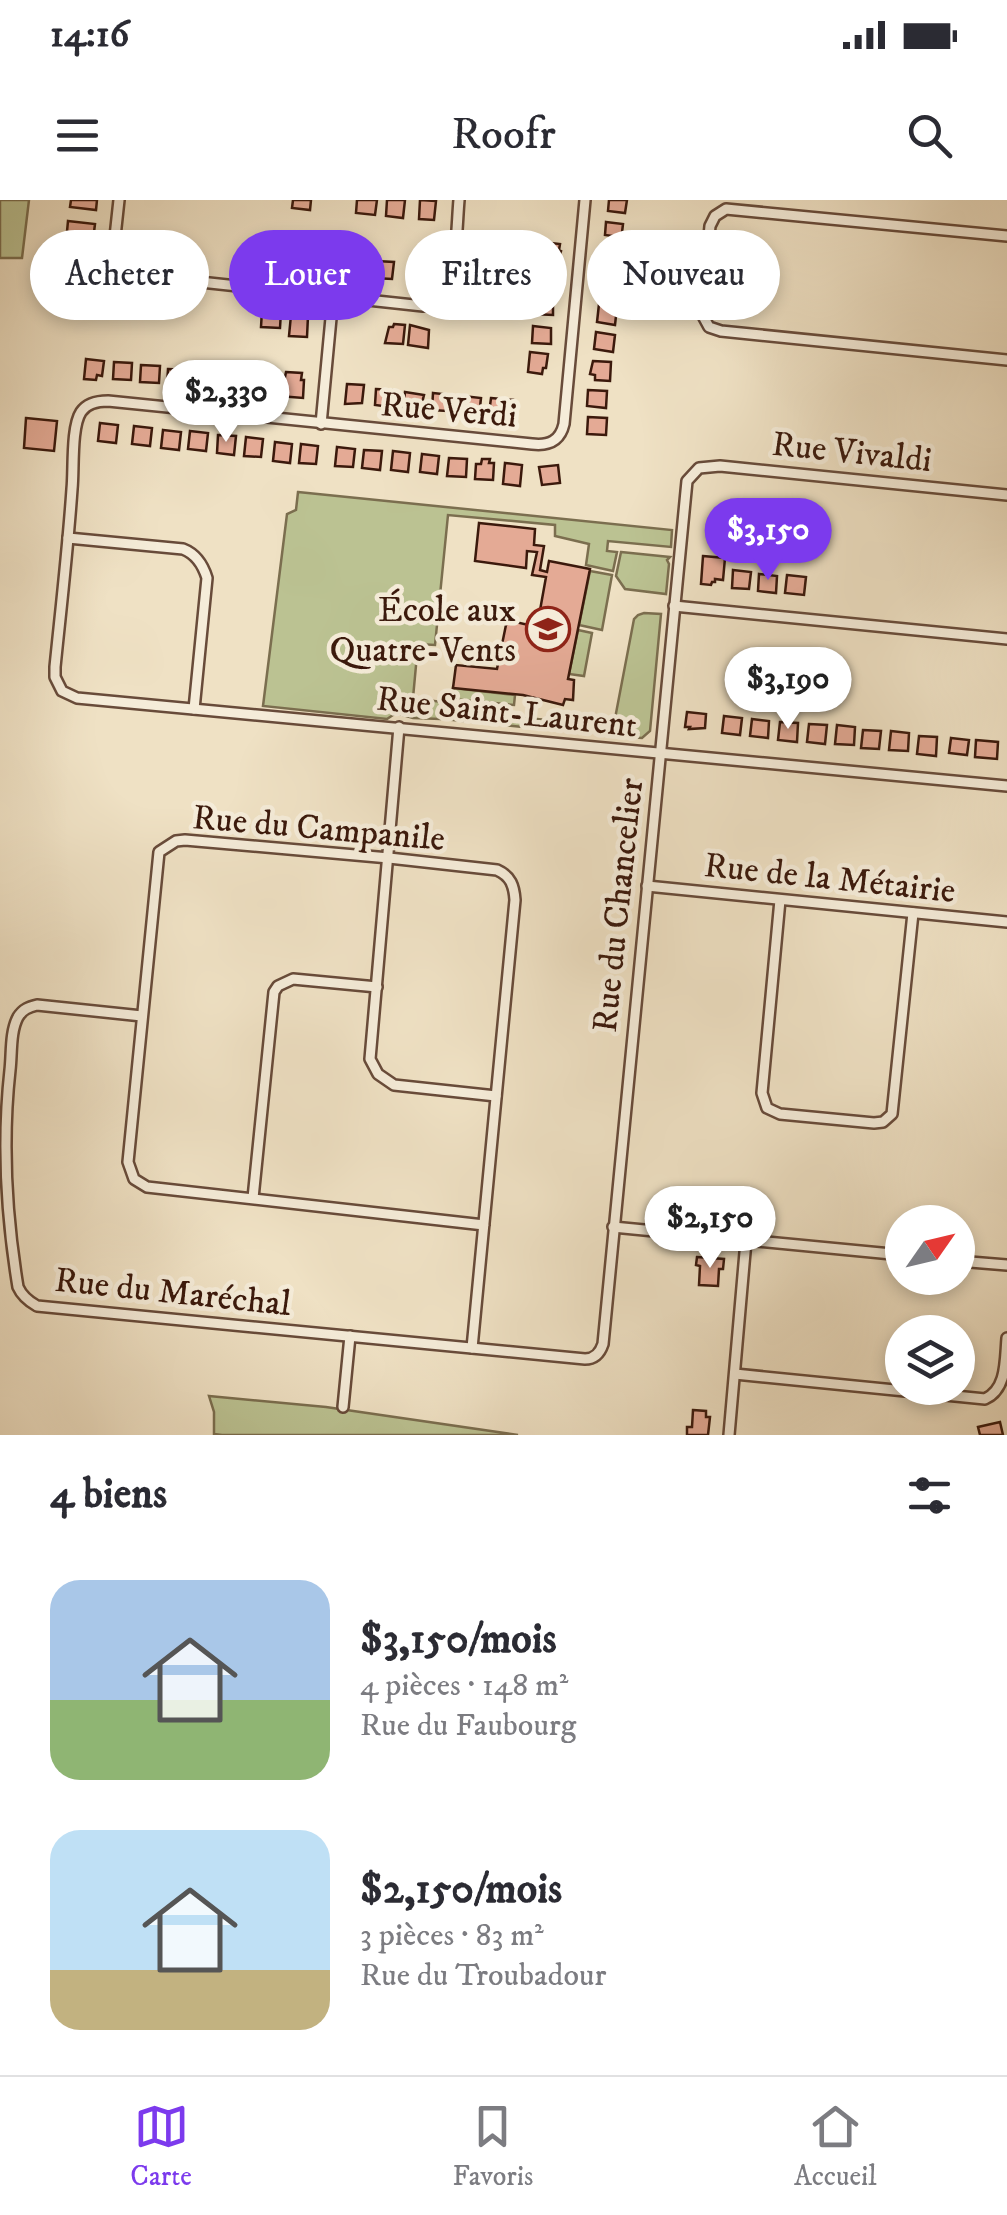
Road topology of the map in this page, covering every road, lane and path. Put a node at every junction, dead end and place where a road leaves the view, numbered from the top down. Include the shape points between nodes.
1 (119, 200) edge
2 (458, 200) edge
3 (585, 200) edge
4 (1007, 236) edge
5 (229, 285) edge
6 (385, 302) edge
7 (332, 320) edge
8 (1007, 360) edge
9 (321, 424) junction
10 (692, 472) joint
11 (1007, 495) edge
12 (68, 538) junction
13 (674, 606) junction
14 (1007, 639) edge
15 (62, 692) joint
16 (194, 708) junction
17 (399, 728) junction
18 (659, 754) junction
19 (1007, 786) edge
20 (389, 858) junction
21 (647, 886) junction
22 (780, 900) junction
23 (914, 913) junction
24 (1007, 922) edge
25 (377, 987) junction
26 (142, 1016) junction
27 (496, 1096) junction
28 (253, 1198) junction
29 (484, 1225) junction
30 (613, 1227) junction
31 (746, 1241) junction
32 (885, 1254) edge
33 (975, 1262) edge
34 (1007, 1265) edge
35 (350, 1336) junction
36 (1007, 1338) edge
37 (602, 1344) joint
38 (472, 1348) junction
39 (734, 1374) junction
40 (343, 1407) dead end
41 (728, 1435) edge

1 - 5 street via 113,255 118,268
2 - 6 street via 448,293 423,306
3 - 9 street, Rue Verdi via 558,438 541,445
4 - 8 street via 726,210 710,226 702,307 710,327 721,331
7 - 9 street
9 - 12 street, Rue Verdi via 90,404 78,419
10 - 11 street, Rue Vivaldi via 720,466
10 - 13 street, Rue du Chancelier
12 - 15 street, Rue Verdi via 55,677
12 - 16 street via 183,549 199,561 206,578
13 - 14 street
13 - 18 street, Rue du Chancelier
15 - 16 street, Rue Saint-Laurent
16 - 17 street, Rue Saint-Laurent
17 - 18 street, Rue Saint-Laurent
17 - 20 street
18 - 19 street, Rue Saint-Laurent
18 - 21 street, Rue du Chancelier
20 - 25 street
20 - 26 street, Rue du Campanile via 184,840 167,846 157,863
20 - 27 street, Rue du Campanile via 497,870 514,888
21 - 22 street, Rue de la Métairie
21 - 30 street, Rue du Chancelier
22 - 23 street, Rue de la Métairie
22 - 23 street via 762,1092 767,1108 874,1124 892,1114
23 - 24 street, Rue de la Métairie
25 - 27 street via 370,1059 385,1081
25 - 28 street via 293,979 274,992
26 - 28 street, Rue du Campanile via 128,1162 134,1179 147,1188
26 - 35 street, Rue du Maréchal via 38,1005 17,1018 5,1173 22,1295 37,1306
27 - 29 street, Rue du Campanile
28 - 29 street, Rue du Campanile
29 - 38 street, Rue du Campanile
30 - 31 street
30 - 37 street, Rue du Chancelier
31 - 32 street
31 - 39 street
33 - 34 street
35 - 38 street, Rue du Maréchal
35 - 40 street
36 - 39 street via 1002,1384 986,1399
37 - 38 street, Rue du Maréchal via 589,1359
39 - 41 street

